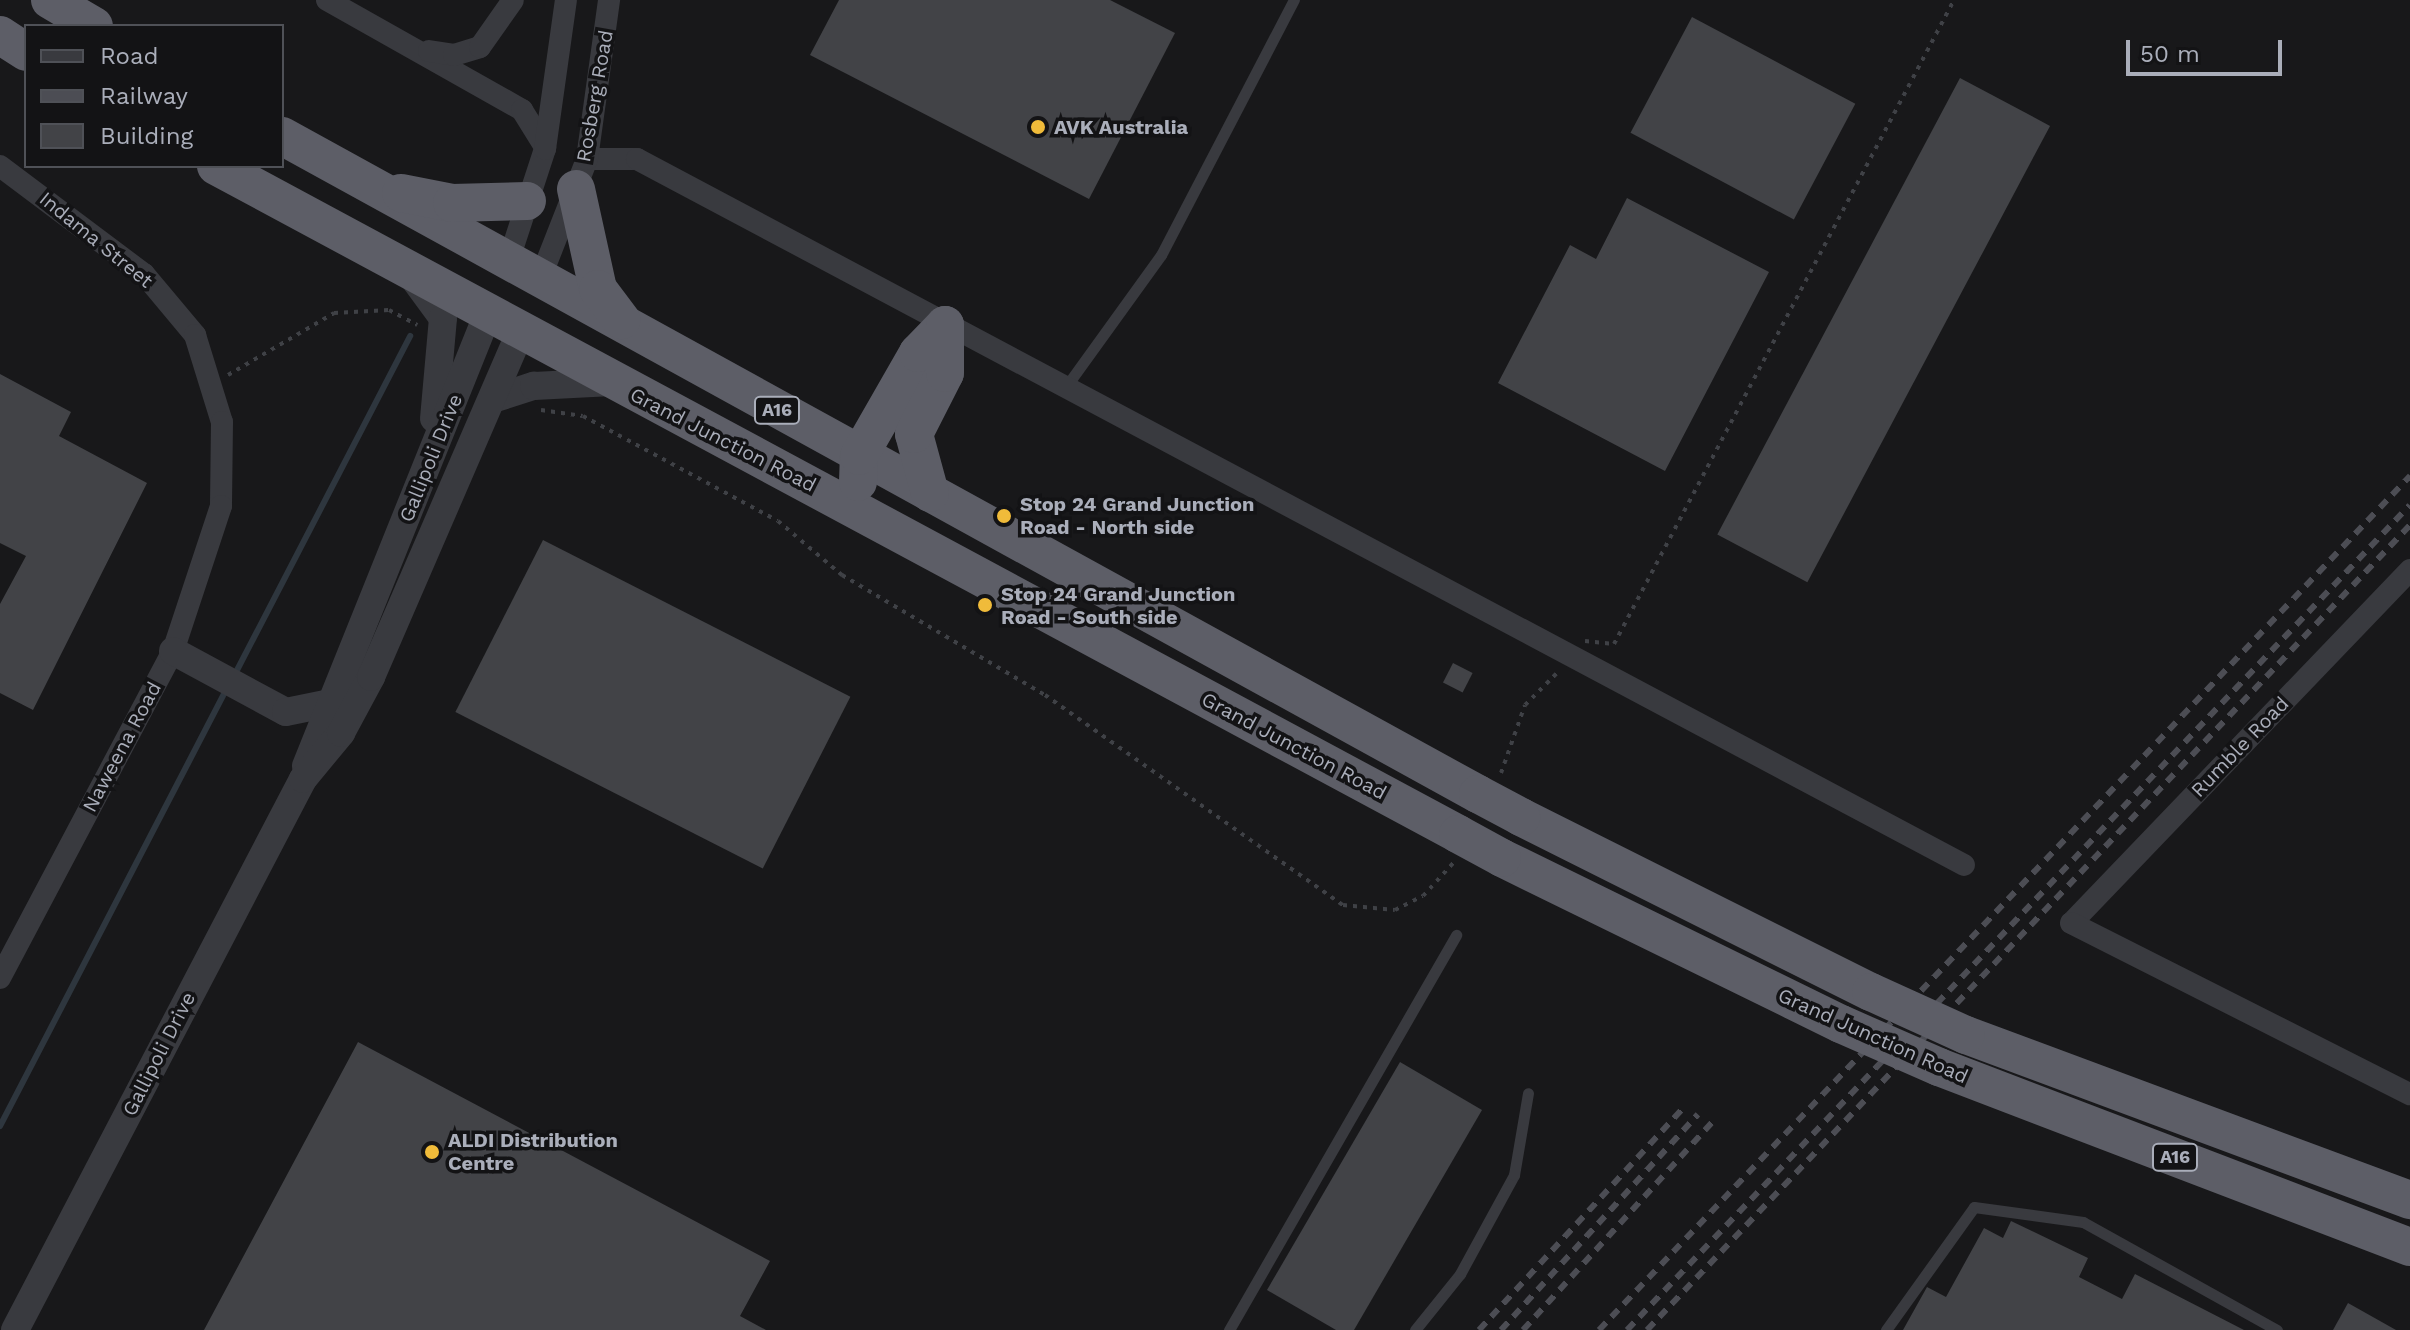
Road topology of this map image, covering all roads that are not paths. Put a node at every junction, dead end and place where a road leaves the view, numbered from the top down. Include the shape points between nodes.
1 (50, 0) edge
2 (327, 0) edge
3 (513, 0) edge
4 (566, 0) edge
5 (609, 0) edge
6 (1294, 0) edge
7 (91, 24) edge
8 (0, 35) edge
9 (24, 51) edge
10 (424, 51) junction
11 (284, 137) edge
12 (545, 149) junction
13 (0, 166) edge
14 (220, 168) edge
15 (581, 174) junction
16 (367, 186) junction
17 (527, 201) junction
18 (524, 271) junction
19 (410, 274) junction
20 (504, 324) junction
21 (625, 325) junction
22 (945, 325) junction
23 (612, 382) junction
24 (1064, 388) junction
25 (496, 398) junction
26 (859, 456) junction
27 (423, 479) junction
28 (930, 493) junction
29 (221, 506) joint
30 (878, 520) junction
31 (2410, 570) edge
32 (173, 651) junction
33 (330, 703) junction
34 (303, 779) junction
35 (1964, 865) dead end
36 (1456, 935) dead end
37 (0, 978) edge
38 (1528, 1093) dead end
39 (2410, 1094) edge
40 (2410, 1200) edge
41 (2410, 1247) edge
42 (15, 1330) edge
43 (1229, 1330) edge
44 (1415, 1330) edge
45 (1886, 1330) edge
46 (2277, 1330) edge

1 - 7 highway
2 - 10 street
3 - 10 street via 480,47 454,55
4 - 12 street, Rosberg Road
5 - 15 street, Rosberg Road
6 - 24 lane via 1161,255
8 - 9 highway
10 - 12 street via 522,110
11 - 16 highway, Grand Junction Road / A16
12 - 17 street, Rosberg Road
13 - 29 street, Indama Street via 144,274 195,335 222,422
14 - 19 highway, Grand Junction Road / A16
15 - 18 street, Rosberg Road
15 - 21 highway via 598,289
15 - 22 street via 637,159
16 - 17 highway via 452,203
16 - 18 highway, Grand Junction Road / A16
17 - 18 street, Rosberg Road
18 - 20 highway
18 - 21 highway, Grand Junction Road / A16
19 - 20 highway, Grand Junction Road / A16
19 - 27 street via 443,318 444,361
20 - 23 highway, Grand Junction Road / A16
20 - 25 street, Gallipoli Drive
20 - 27 street, Gallipoli Drive
21 - 26 highway, Grand Junction Road / A16
22 - 24 street
22 - 26 highway via 918,353
22 - 28 highway via 945,373 914,434
23 - 25 street via 534,386
23 - 30 highway, Grand Junction Road / A16
24 - 35 street
25 - 34 street, Gallipoli Drive via 371,677 341,733
26 - 28 highway, Grand Junction Road / A16
26 - 30 highway via 858,484
27 - 33 street, Gallipoli Drive
28 - 40 highway, Grand Junction Road / A16, bridge via 1490,782 1521,817 1871,992 1966,1035
29 - 32 street, Naweena Road
30 - 41 highway, Grand Junction Road / A16, bridge via 1457,847 1502,858 1939,1067
31 - 39 street, Rumble Road via 2071,923
32 - 33 street via 286,712
32 - 37 street, Naweena Road
33 - 34 street, Gallipoli Drive
34 - 42 street, Gallipoli Drive
36 - 43 lane
38 - 44 lane via 1514,1175 1460,1274
45 - 46 lane via 1974,1207 2083,1222

